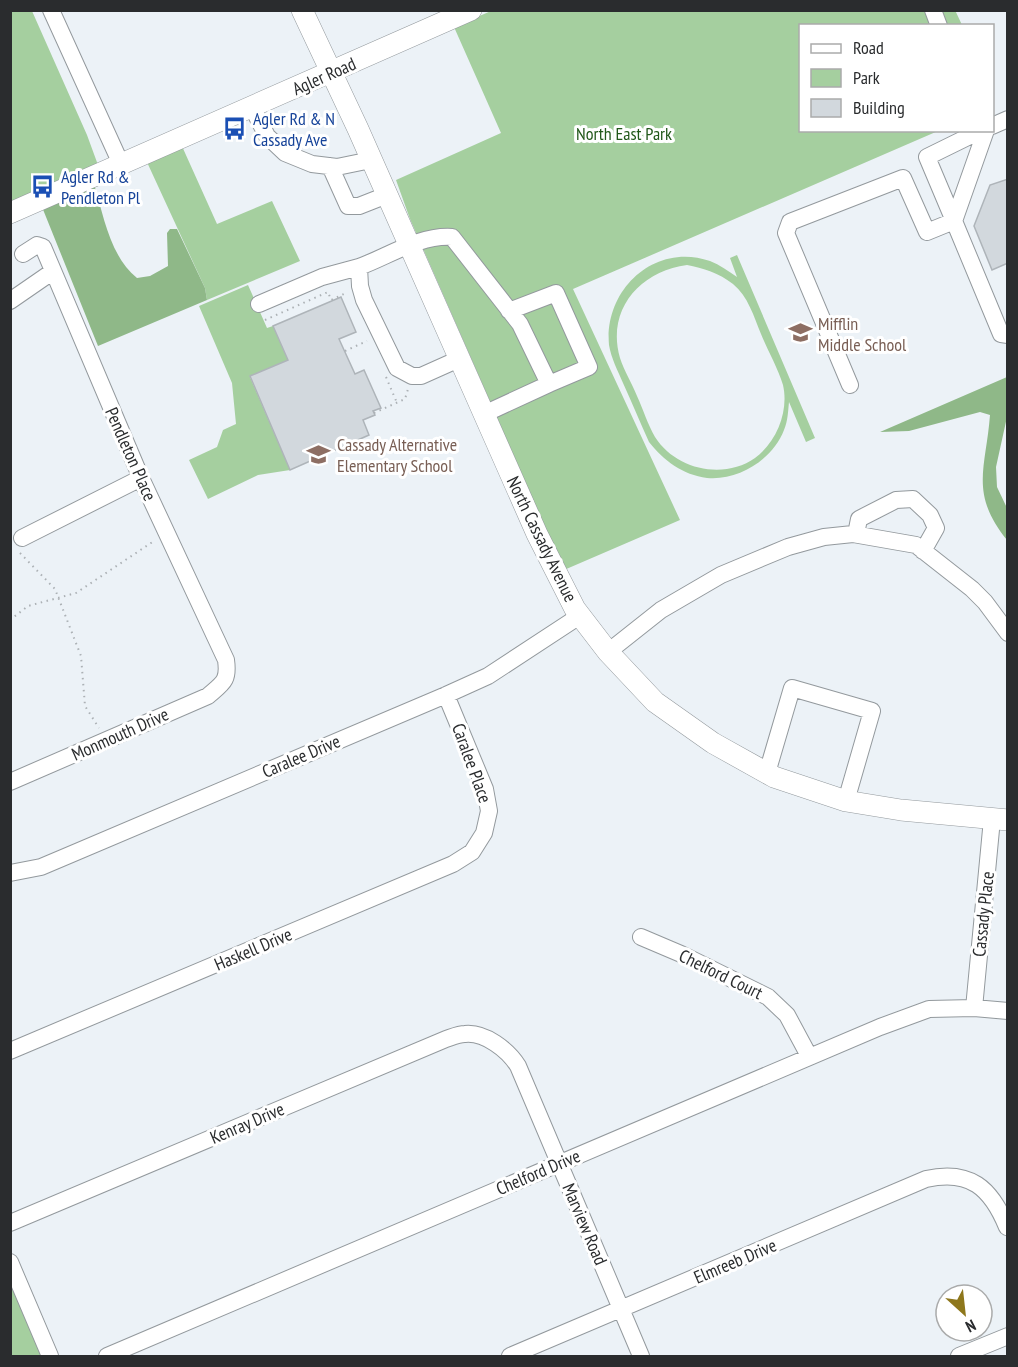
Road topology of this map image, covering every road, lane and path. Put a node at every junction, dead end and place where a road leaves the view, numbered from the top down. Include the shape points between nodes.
1 (51, 10) edge
2 (302, 10) edge
3 (471, 10) edge
4 (331, 73) junction
5 (252, 107) junction
6 (1008, 119) edge
7 (994, 126) edge
8 (980, 132) edge
9 (983, 132) edge
10 (371, 160) junction
11 (121, 164) junction
12 (330, 166) junction
13 (387, 195) junction
14 (10, 213) edge
15 (954, 221) junction
16 (409, 246) junction
17 (23, 254) dead end
18 (359, 267) junction
19 (52, 272) junction
20 (349, 292) dead end
21 (10, 301) edge
22 (509, 311) junction
23 (262, 312) joint
24 (1008, 335) edge
25 (370, 340) dead end
26 (345, 351) dead end
27 (459, 359) junction
28 (383, 372) dead end
29 (549, 384) junction
30 (850, 385) dead end
31 (408, 388) dead end
32 (397, 403) junction
33 (374, 413) dead end
34 (484, 414) junction
35 (141, 478) junction
36 (856, 534) junction
37 (168, 535) junction
38 (20, 544) joint
39 (920, 548) junction
40 (58, 598) junction
41 (581, 615) junction
42 (10, 620) edge
43 (1008, 633) edge
44 (608, 651) junction
45 (226, 681) joint
46 (446, 695) junction
47 (105, 741) junction
48 (767, 773) junction
49 (10, 782) edge
50 (846, 801) junction
51 (1000, 820) edge
52 (484, 833) joint
53 (10, 873) edge
54 (640, 937) dead end
55 (974, 1008) junction
56 (1008, 1011) edge
57 (485, 1036) joint
58 (10, 1051) edge
59 (809, 1056) junction
60 (560, 1163) junction
61 (10, 1223) edge
62 (1006, 1227) edge
63 (10, 1262) edge
64 (622, 1309) junction
65 (1008, 1335) edge
66 (50, 1356) edge
67 (107, 1356) edge
68 (510, 1356) edge
69 (641, 1356) edge
70 (959, 1356) edge

1 - 11 street
2 - 4 main road, North Cassady Avenue
3 - 4 main road, Agler Road
4 - 5 main road, Agler Road
4 - 10 main road, North Cassady Avenue
5 - 11 main road, Agler Road
5 - 12 street via 267,136 285,153 312,164
6 - 7 street
8 - 15 street via 927,157
9 - 15 street
10 - 12 street
10 - 13 main road, North Cassady Avenue
11 - 14 main road, Agler Road
12 - 13 street via 348,206
13 - 16 main road, North Cassady Avenue
15 - 24 street via 1001,334
15 - 30 street via 927,232 903,178 790,222 786,233
16 - 18 street
16 - 22 street via 438,236 452,237
16 - 27 main road, North Cassady Avenue
17 - 19 street, Pendleton Place via 37,245 43,247
18 - 23 street via 322,277
18 - 27 street via 364,300 397,368 421,376
19 - 21 street
19 - 35 street, Pendleton Place
20 - 23 path via 331,300 328,292
22 - 29 street via 520,324
22 - 29 street via 556,293 589,367
25 - 26 path
27 - 34 main road, North Cassady Avenue
28 - 32 path
29 - 34 street
31 - 32 path via 407,396
32 - 33 path
34 - 41 main road, North Cassady Avenue via 537,534
35 - 37 street, Pendleton Place
35 - 38 street
36 - 39 street
36 - 39 street via 859,519 896,500 913,499 930,515 936,528
36 - 44 street via 788,546 721,575 661,610
37 - 40 path via 76,593
37 - 45 street, Pendleton Place via 226,660
38 - 40 path
39 - 43 street via 979,596
40 - 42 path via 28,606
40 - 47 path via 81,657 85,706
41 - 44 main road, North Cassady Avenue
41 - 46 street, Caralee Drive via 488,676
44 - 48 main road, North Cassady Avenue via 655,702 713,743
45 - 47 street, Monmouth Drive via 208,696
46 - 52 street, Caralee Place via 485,789 489,811
46 - 53 street, Caralee Drive via 41,867
47 - 49 street, Monmouth Drive
48 - 50 main road, North Cassady Avenue
48 - 50 street via 792,688 872,711
50 - 51 main road, North Cassady Avenue
51 - 55 street, Cassady Place
52 - 58 street, Haskell Drive via 472,852 453,864
54 - 59 street, Chelford Court via 768,997 788,1014
55 - 56 street, Chelford Drive
55 - 59 street, Chelford Drive via 929,1009
57 - 60 street, Marview Road via 518,1066
57 - 61 street, Kenray Drive via 465,1034 446,1039
59 - 60 street, Chelford Drive
60 - 64 street, Marview Road
60 - 67 street, Chelford Drive
62 - 64 street, Elmreeb Drive via 984,1188 962,1177 944,1175 926,1179
63 - 66 street
64 - 68 street, Elmreeb Drive
64 - 69 street, Marview Road
65 - 70 street

